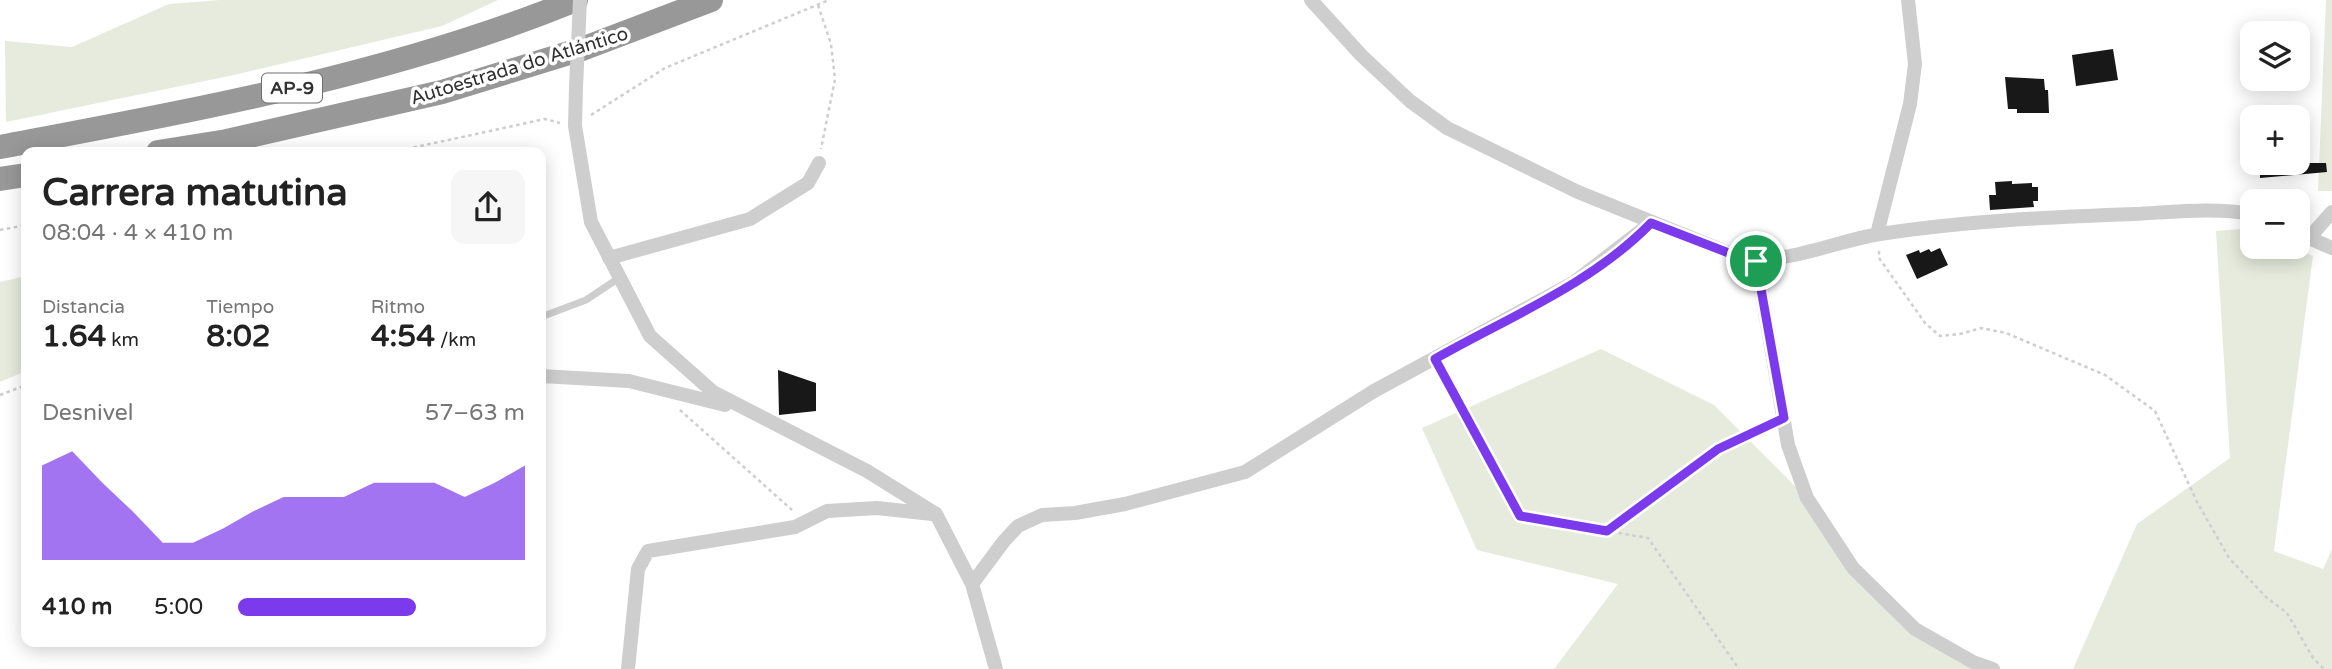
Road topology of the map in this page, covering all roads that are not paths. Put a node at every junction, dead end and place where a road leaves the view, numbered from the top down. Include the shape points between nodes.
1 (578, 0) edge
2 (711, 0) edge
3 (1311, 0) edge
4 (1908, 0) edge
5 (0, 146) edge
6 (189, 147) edge
7 (819, 163) road end
8 (21, 176) edge
9 (0, 179) edge
10 (2332, 212) edge
11 (2240, 213) edge
12 (1651, 223) junction
13 (2310, 230) edge
14 (1877, 234) junction
15 (2310, 238) edge
16 (2332, 248) edge
17 (609, 258) junction
18 (1756, 261) junction
19 (619, 278) junction
20 (546, 315) edge
21 (546, 376) edge
22 (750, 412) junction
23 (936, 514) junction
24 (972, 584) junction
25 (628, 669) edge
26 (996, 669) edge
27 (1993, 669) edge

1 - 5 highway, Autoestrada do Atlántico / AP-9 via 518,24 369,69 218,105
1 - 17 street, bridge via 575,126 591,222
2 - 6 highway, Autoestrada do Atlántico / AP-9 via 582,49 442,93
3 - 12 street via 1361,55 1447,128
4 - 14 street via 1915,64 1910,104
7 - 17 street via 808,183 750,219
8 - 9 highway
10 - 13 street
11 - 14 street via 2064,216
12 - 18 street
12 - 24 street via 1573,284 1364,397 1245,472 1125,504 1042,515 1018,526
14 - 18 street
15 - 16 street
17 - 19 street
18 - 27 street via 1788,445 1807,498 1853,568 1914,629
19 - 20 lane via 586,300
19 - 22 street via 650,337 713,392
21 - 22 street via 629,381
22 - 23 street via 867,471
23 - 24 street
23 - 25 street via 877,508 827,510 795,527 648,551 638,569
24 - 26 street

